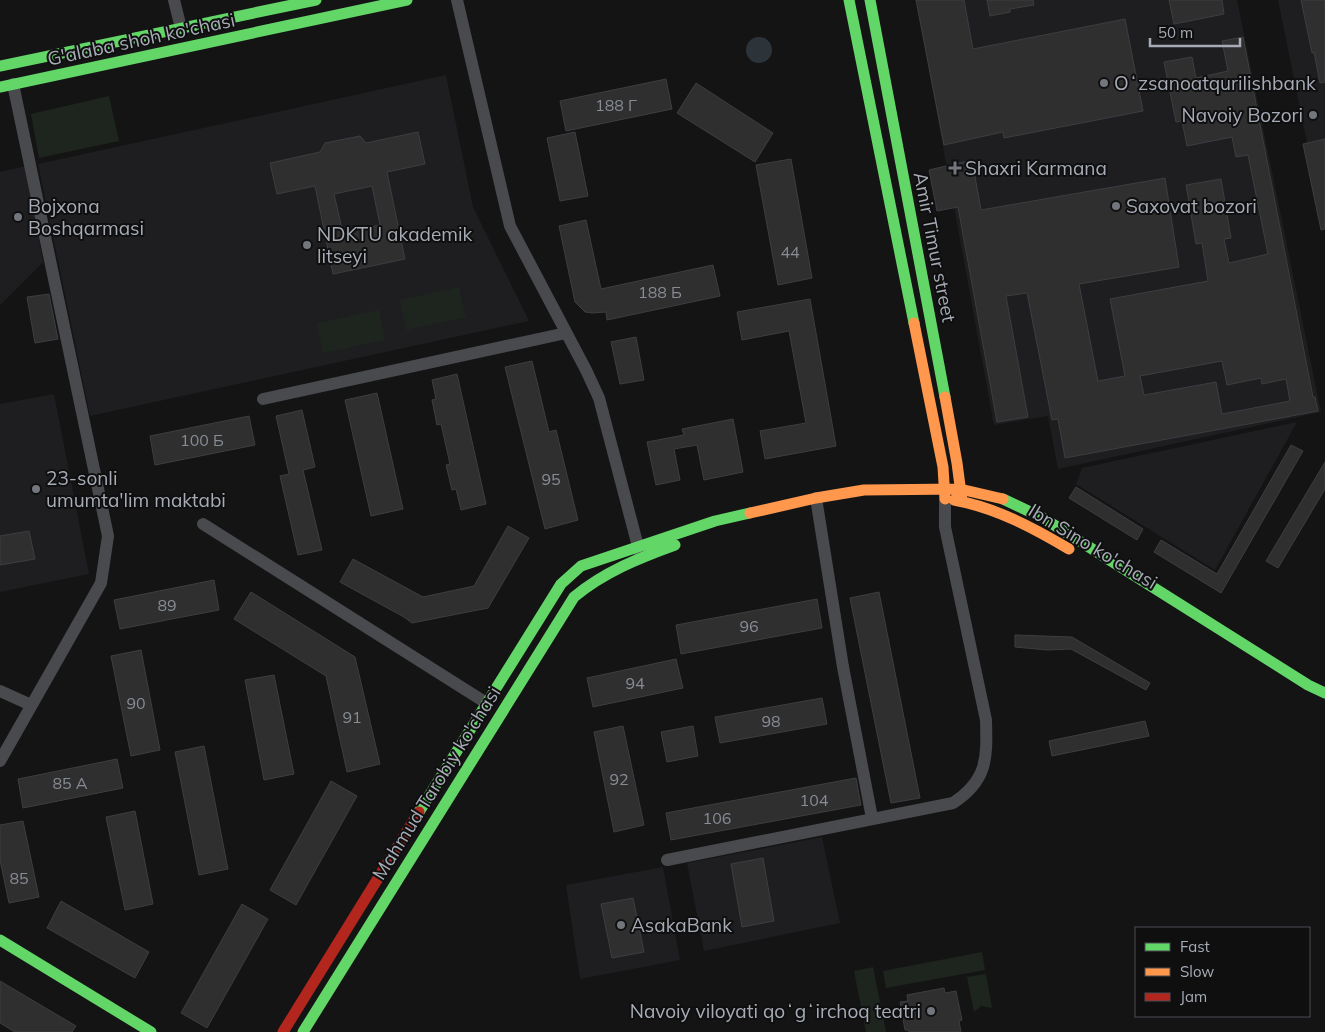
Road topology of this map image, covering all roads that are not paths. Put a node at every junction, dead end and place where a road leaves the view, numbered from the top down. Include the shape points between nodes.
1 (174, 0) edge
2 (316, 0) edge
3 (407, 0) edge
4 (457, 0) edge
5 (849, 0) edge
6 (870, 0) edge
7 (181, 28) junction
8 (0, 66) edge
9 (14, 84) junction
10 (0, 87) edge
11 (566, 333) junction
12 (262, 399) dead end
13 (960, 489) junction
14 (944, 494) junction
15 (962, 501) junction
16 (843, 505) dead end
17 (817, 507) junction
18 (790, 516) dead end
19 (203, 524) dead end
20 (637, 546) junction
21 (1075, 554) dead end
22 (642, 559) junction
23 (1272, 676) dead end
24 (0, 691) edge
25 (1325, 693) edge
26 (488, 704) junction
27 (31, 705) junction
28 (1325, 706) edge
29 (0, 761) edge
30 (872, 818) junction
31 (667, 860) dead end
32 (0, 940) edge
33 (151, 1032) edge
34 (283, 1032) edge
35 (303, 1032) edge

1 - 7 street
2 - 7 main road
3 - 9 main road, G'alaba shoh ko'chasi
4 - 11 street via 510,226
5 - 14 main road, Amir Timur street via 943,467
6 - 13 main road, Amir Timur street via 956,453
7 - 8 main road
9 - 10 main road, G'alaba shoh ko'chasi
9 - 27 street via 108,536 101,583
11 - 12 street
11 - 20 street via 599,398
13 - 14 main road, Mahmud Tarobiy ko'chasi
13 - 15 main road, Amir Timur street
13 - 25 main road, Mahmud Tarobiy ko'chasi via 998,497 1043,518
14 - 15 main road, Ibn Sino ko'chasi
14 - 16 main road, Ibn Sino ko'chasi
14 - 17 main road, Mahmud Tarobiy ko'chasi via 864,490
14 - 30 street via 945,527 986,720 986,751 981,776 964,796 953,803
15 - 21 main road, Ibn Sino ko'chasi via 1023,522
17 - 20 main road, Mahmud Tarobiy ko'chasi via 715,521
17 - 30 street via 842,667
18 - 22 main road via 706,535
19 - 26 street, Mahmud Tarobiy ko'chasi
20 - 22 street
20 - 26 main road, Mahmud Tarobiy ko'chasi via 581,566 562,584
22 - 35 main road, Mahmud Tarobiy ko'chasi via 587,586 574,598
23 - 28 main road
24 - 27 street
26 - 34 main road, Mahmud Tarobiy ko'chasi
27 - 29 street
30 - 31 street
32 - 33 main road

